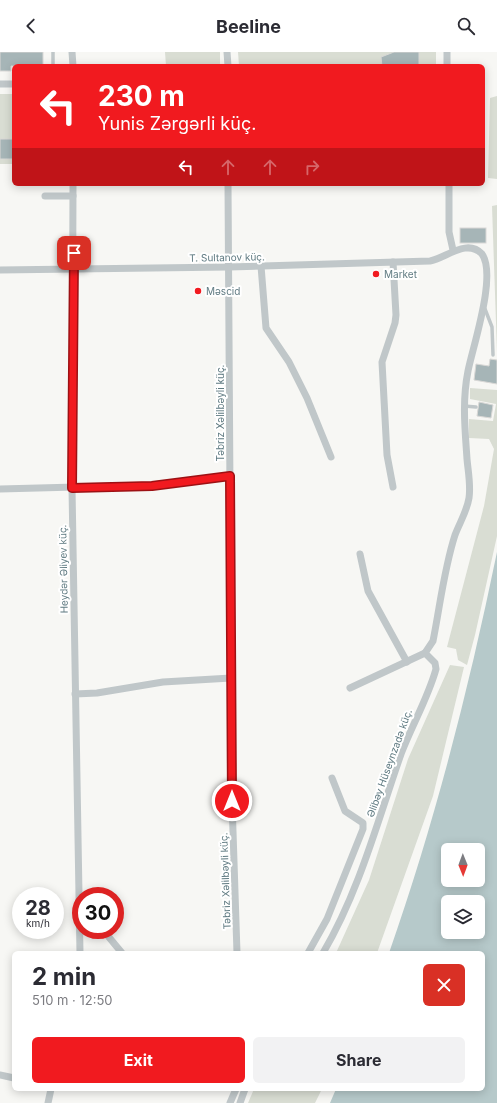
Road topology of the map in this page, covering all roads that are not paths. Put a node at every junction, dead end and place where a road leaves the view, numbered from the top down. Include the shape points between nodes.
1 (53, 52) edge
2 (72, 52) edge
3 (227, 52) edge
4 (447, 52) edge
5 (53, 64) edge
6 (72, 64) edge
7 (228, 64) edge
8 (447, 64) edge
9 (0, 84) edge
10 (12, 84) edge
11 (73, 186) edge
12 (228, 186) edge
13 (449, 186) edge
14 (45, 196) dead end
15 (73, 196) junction
16 (452, 250) junction
17 (393, 262) junction
18 (261, 266) junction
19 (229, 267) junction
20 (74, 269) junction
21 (0, 270) edge
22 (485, 309) junction
23 (493, 355) dead end
24 (464, 406) junction
25 (476, 407) dead end
26 (331, 457) dead end
27 (230, 476) junction
28 (393, 487) dead end
29 (72, 488) junction
30 (0, 489) edge
31 (360, 554) dead end
32 (426, 653) junction
33 (407, 662) junction
34 (231, 678) junction
35 (350, 688) dead end
36 (75, 694) junction
37 (332, 778) dead end
38 (79, 887) edge
39 (80, 939) edge
40 (110, 939) edge
41 (80, 951) edge
42 (120, 951) edge
43 (238, 951) edge
44 (309, 951) edge
45 (324, 951) edge
46 (0, 1075) edge
47 (12, 1078) edge
48 (51, 1091) edge
49 (235, 1091) edge
50 (244, 1091) edge
51 (48, 1103) edge
52 (230, 1103) edge
53 (240, 1103) edge

1 - 5 lane
2 - 6 street
3 - 7 street
4 - 8 street
9 - 10 street
11 - 15 street, Heydər Əliyev küç.
12 - 19 street, Təbriz Xəlilbəyli küç.
13 - 16 street
14 - 15 street
15 - 20 street, Heydər Əliyev küç.
16 - 17 street, T. Sultanov küç. via 430,261
16 - 22 street via 476,250 487,262 489,276
17 - 18 street, T. Sultanov küç.
17 - 28 street via 396,323 382,362 387,455
18 - 19 street, T. Sultanov küç.
18 - 26 street via 266,328 289,362
19 - 20 street, T. Sultanov küç.
19 - 27 street, Təbriz Xəlilbəyli küç.
20 - 21 street, T. Sultanov küç.
20 - 29 street, Heydər Əliyev küç.
22 - 23 lane via 492,328
22 - 24 street via 468,370
24 - 25 lane
24 - 32 street via 469,498 452,550 433,641
27 - 29 street via 152,486
27 - 34 street, Təbriz Xəlilbəyli küç.
29 - 30 street
29 - 36 street, Heydər Əliyev küç.
31 - 33 street via 368,591
32 - 33 street
32 - 45 street, Əlibəy Hüseynzadə küç. via 435,663 434,675 408,735 356,882
33 - 35 street
34 - 36 street via 163,682
34 - 43 street, Təbriz Xəlilbəyli küç. via 232,801
36 - 38 street, Heydər Əliyev küç.
37 - 44 street via 345,811 363,823 363,829 327,919
39 - 41 street, Heydər Əliyev küç.
40 - 42 street
46 - 47 street
48 - 51 street
49 - 52 street
50 - 53 street

